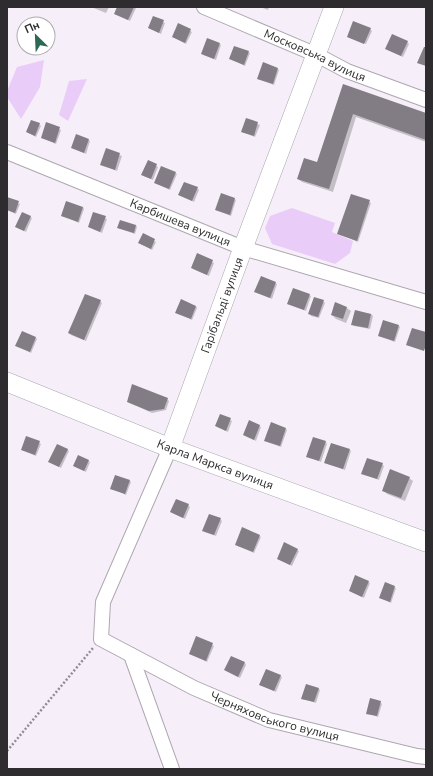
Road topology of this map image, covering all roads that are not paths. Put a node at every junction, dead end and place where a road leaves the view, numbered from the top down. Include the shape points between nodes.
1 (204, 7) edge
2 (334, 7) edge
3 (317, 55) junction
4 (426, 100) edge
5 (7, 152) edge
6 (243, 248) junction
7 (426, 302) edge
8 (7, 382) edge
9 (170, 448) junction
10 (426, 542) edge
11 (101, 639) joint
12 (131, 655) junction
13 (426, 757) edge
14 (172, 769) edge

1 - 3 street, Московська вулиця
2 - 3 street, Гарібальді вулиця
3 - 4 street, Московська вулиця via 347,71
3 - 6 street, Гарібальді вулиця
5 - 6 street, Карбишева вулиця
6 - 7 street, Карбишева вулиця
6 - 9 street, Гарібальді вулиця
8 - 9 street, Карла Маркса вулиця
9 - 10 street, Карла Маркса вулиця
9 - 11 street, Гарібальді вулиця via 103,602
11 - 12 street, Черняховського вулиця
12 - 13 street, Черняховського вулиця via 194,688 269,720
12 - 14 street

